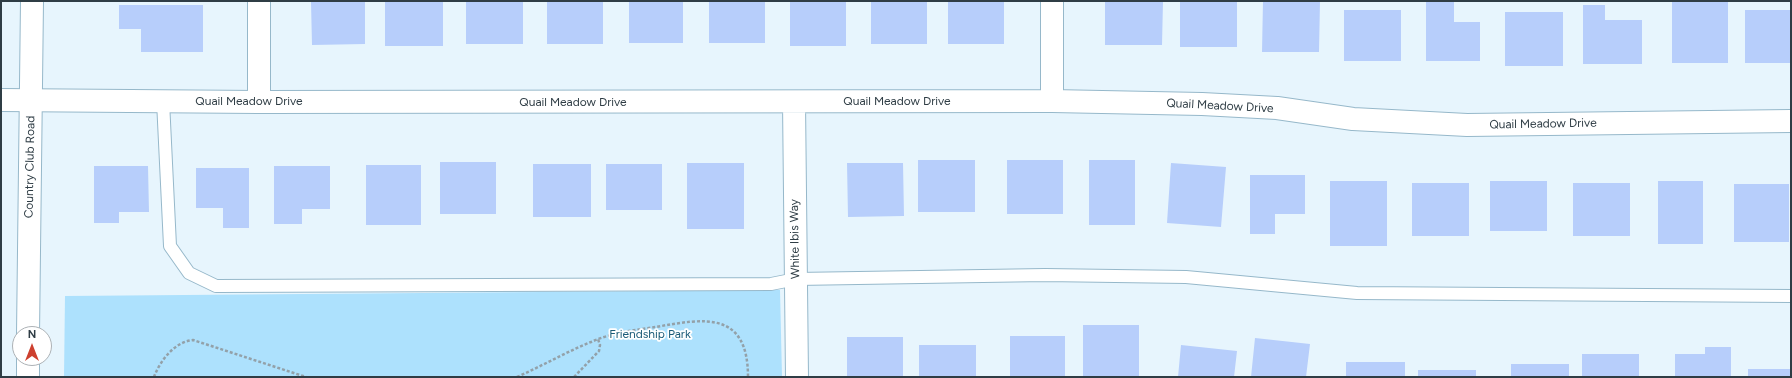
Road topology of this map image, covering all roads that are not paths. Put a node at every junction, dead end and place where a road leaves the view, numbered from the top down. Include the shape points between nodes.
1 (32, 1) edge
2 (259, 1) edge
3 (1052, 1) edge
4 (1, 100) edge
5 (30, 100) junction
6 (163, 101) junction
7 (1052, 101) junction
8 (259, 102) junction
9 (794, 102) junction
10 (1791, 121) edge
11 (796, 279) junction
12 (1791, 296) edge
13 (28, 326) edge
14 (28, 366) edge
15 (28, 377) edge
16 (797, 377) edge

1 - 5 street, Country Club Road
2 - 8 street
3 - 7 street
4 - 5 street, Quail Meadow Drive
5 - 6 street, Quail Meadow Drive
5 - 13 street, Country Club Road
6 - 8 street, Quail Meadow Drive
6 - 11 lane via 170,246 189,273 216,286 771,284
7 - 9 street, Quail Meadow Drive
7 - 10 street, Quail Meadow Drive via 1262,107 1354,119 1467,125
8 - 9 street, Quail Meadow Drive
9 - 11 street, White Ibis Way
11 - 12 lane via 1045,275 1170,277 1357,293
11 - 16 street, White Ibis Way
14 - 15 street

